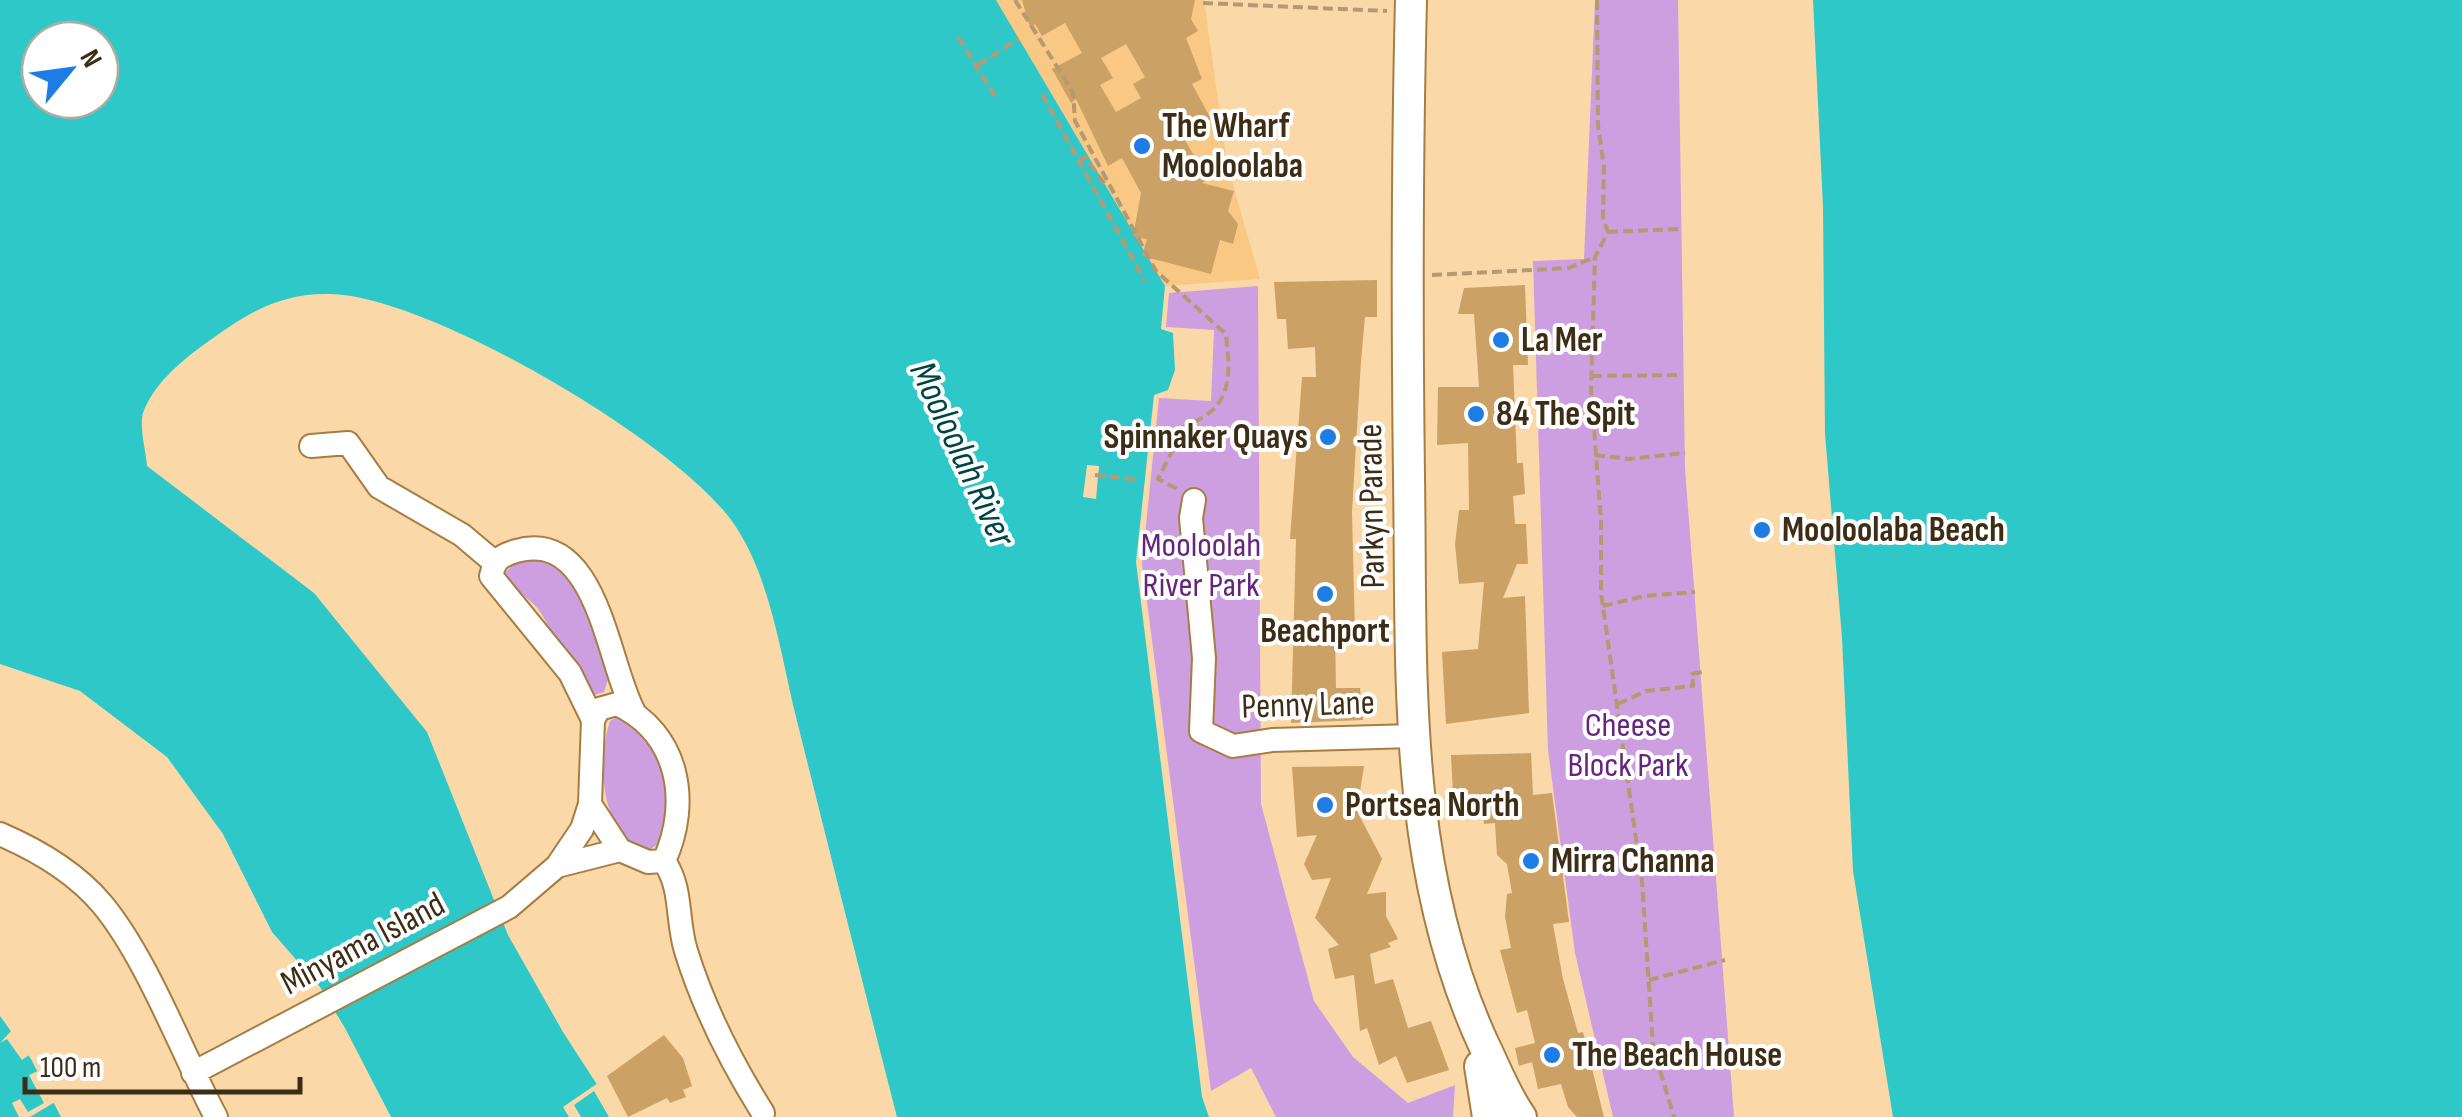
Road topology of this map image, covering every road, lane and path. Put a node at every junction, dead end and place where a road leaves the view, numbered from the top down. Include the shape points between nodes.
1 (1016, 0) edge
2 (1597, 0) edge
3 (1204, 3) dead end
4 (1399, 5) edge
5 (958, 37) dead end
6 (1019, 39) dead end
7 (978, 65) junction
8 (1042, 94) dead end
9 (995, 96) dead end
10 (1079, 161) junction
11 (1106, 186) dead end
12 (1678, 228) dead end
13 (1608, 232) junction
14 (1595, 257) junction
15 (1407, 280) junction
16 (1145, 281) dead end
17 (1592, 376) junction
18 (1682, 376) dead end
19 (311, 446) dead end
20 (1684, 453) dead end
21 (1594, 455) junction
22 (1095, 476) dead end
23 (1140, 480) dead end
24 (1194, 500) joint
25 (494, 562) junction
26 (1695, 592) dead end
27 (1603, 606) junction
28 (1702, 672) dead end
29 (1616, 704) junction
30 (634, 712) junction
31 (593, 720) junction
32 (1413, 736) junction
33 (590, 804) junction
34 (0, 834) edge
35 (620, 850) junction
36 (664, 861) junction
37 (1717, 861) dead end
38 (557, 866) junction
39 (1640, 869) junction
40 (1725, 960) dead end
41 (1649, 980) junction
42 (1466, 1004) junction
43 (192, 1072) junction
44 (764, 1113) dead end
45 (216, 1117) edge
46 (1488, 1117) edge
47 (1500, 1117) edge
48 (1518, 1117) edge
49 (1674, 1117) edge

1 - 24 path via 1073,92 1075,121 1156,271 1226,334 1227,390 1211,416 1185,426 1158,479
2 - 13 path via 1602,218
3 - 4 path
4 - 15 street, Parkyn Parade
5 - 7 path
6 - 7 path
7 - 9 path
8 - 10 path
10 - 11 path via 1085,157
10 - 16 path
12 - 13 path
13 - 14 path
14 - 15 path via 1569,268
14 - 17 path
15 - 32 street, Parkyn Parade
17 - 18 path
17 - 21 path
19 - 25 street, Minyama Island via 348,443 379,487 462,535
20 - 21 path
21 - 27 path
22 - 23 path
24 - 32 street, Penny Lane via 1204,658 1200,731 1233,746
25 - 30 street via 524,549 554,552 581,573
25 - 31 street, Minyama Island via 491,576 570,674
26 - 27 path
27 - 29 path
28 - 29 path via 1692,674 1693,686 1646,691
29 - 39 path
30 - 31 street via 605,705
30 - 36 street via 654,725 678,799 678,830
31 - 33 street, Minyama Island
32 - 42 street, Parkyn Parade via 1434,899
33 - 35 street
33 - 38 street, Minyama Island
34 - 43 street via 65,871 102,904
35 - 36 street, Minyama Island
35 - 38 street, Minyama Island
36 - 44 street via 676,879 685,948 725,1051
37 - 39 path
38 - 43 street, Minyama Island via 509,907
39 - 41 path
40 - 41 path
41 - 49 path via 1653,1048
42 - 46 street, Parkyn Parade
42 - 48 street, Parkyn Parade
43 - 45 street
47 - 48 street

